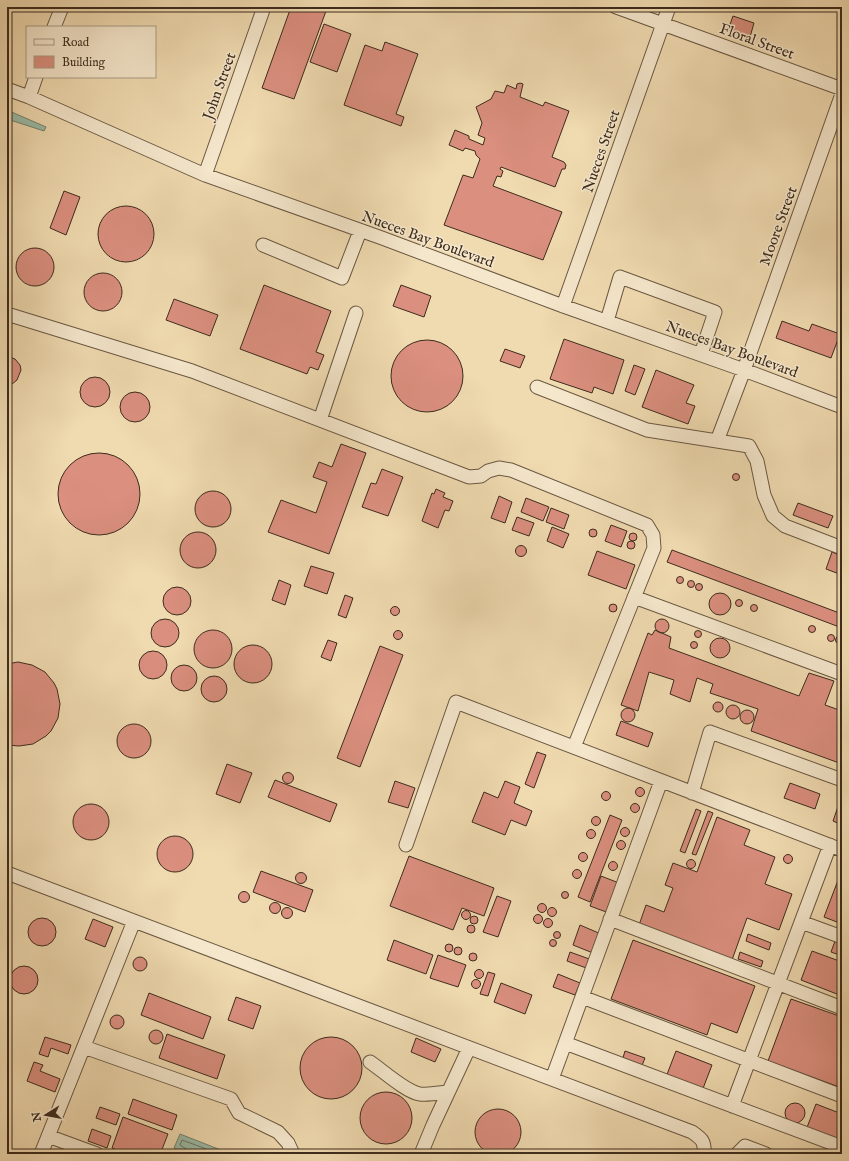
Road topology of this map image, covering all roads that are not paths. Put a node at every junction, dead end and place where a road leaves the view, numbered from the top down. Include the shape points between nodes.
1 (62, 7) edge
2 (264, 7) edge
3 (616, 7) edge
4 (669, 7) edge
5 (663, 24) junction
6 (54, 26) edge
7 (36, 78) edge
8 (7, 89) edge
9 (842, 89) edge
10 (842, 94) edge
11 (29, 98) junction
12 (204, 175) junction
13 (360, 230) junction
14 (263, 245) dead end
15 (563, 306) junction
16 (356, 313) dead end
17 (7, 314) edge
18 (607, 321) junction
19 (701, 354) junction
20 (744, 370) junction
21 (537, 387) dead end
22 (842, 407) edge
23 (320, 420) junction
24 (717, 441) junction
25 (842, 548) edge
26 (634, 597) junction
27 (842, 674) edge
28 (574, 747) junction
29 (842, 780) edge
30 (661, 781) junction
31 (692, 793) junction
32 (406, 845) dead end
33 (836, 848) edge
34 (7, 873) edge
35 (610, 920) junction
36 (134, 922) junction
37 (801, 922) junction
38 (842, 937) edge
39 (778, 983) junction
40 (582, 996) junction
41 (842, 1008) edge
42 (565, 1043) junction
43 (84, 1047) junction
44 (469, 1048) junction
45 (749, 1060) junction
46 (370, 1062) dead end
47 (552, 1079) junction
48 (448, 1092) junction
49 (842, 1096) edge
50 (732, 1106) junction
51 (48, 1136) junction
52 (842, 1147) edge
53 (41, 1154) edge
54 (97, 1154) edge
55 (293, 1154) edge
56 (421, 1154) edge
57 (704, 1154) edge
58 (737, 1154) edge
59 (766, 1154) edge

1 - 6 street
2 - 12 street, John Street
3 - 5 street, Floral Street
4 - 5 street, Nueces Street
5 - 9 street, Floral Street
5 - 15 street, Nueces Street
7 - 11 street
8 - 11 street, Nueces Bay Boulevard
10 - 20 street, Moore Street
11 - 12 street, Nueces Bay Boulevard
12 - 13 street, Nueces Bay Boulevard
13 - 14 street via 342,278
13 - 15 street, Nueces Bay Boulevard
15 - 18 street, Nueces Bay Boulevard
16 - 23 street
17 - 23 street via 192,371
18 - 19 street, Nueces Bay Boulevard
18 - 19 street via 620,277 715,312
19 - 20 street, Nueces Bay Boulevard
20 - 22 street, Nueces Bay Boulevard
20 - 24 street, Moore Street
21 - 24 street via 647,430
23 - 26 street via 469,477 481,476 499,468 511,470 647,525 653,535 654,548
24 - 25 street via 749,446 758,461 764,495 777,520 785,526
26 - 27 street
26 - 28 street
28 - 30 street
28 - 32 street via 456,702
29 - 31 street via 710,732
30 - 31 street
30 - 35 street
31 - 33 street
33 - 37 street
34 - 36 street
35 - 39 street
35 - 40 street
36 - 43 street
36 - 44 street
37 - 38 street
37 - 39 street
39 - 41 street
39 - 45 street
40 - 42 street
40 - 45 street
42 - 47 street
42 - 50 street
43 - 51 street
43 - 55 street via 231,1099 239,1113 278,1132 288,1143
44 - 47 street
44 - 48 street
45 - 49 street
45 - 50 street
46 - 48 street via 418,1094
47 - 57 street via 692,1132 702,1139
48 - 56 street
50 - 52 street
51 - 53 street
51 - 54 street
58 - 59 street via 745,1146

